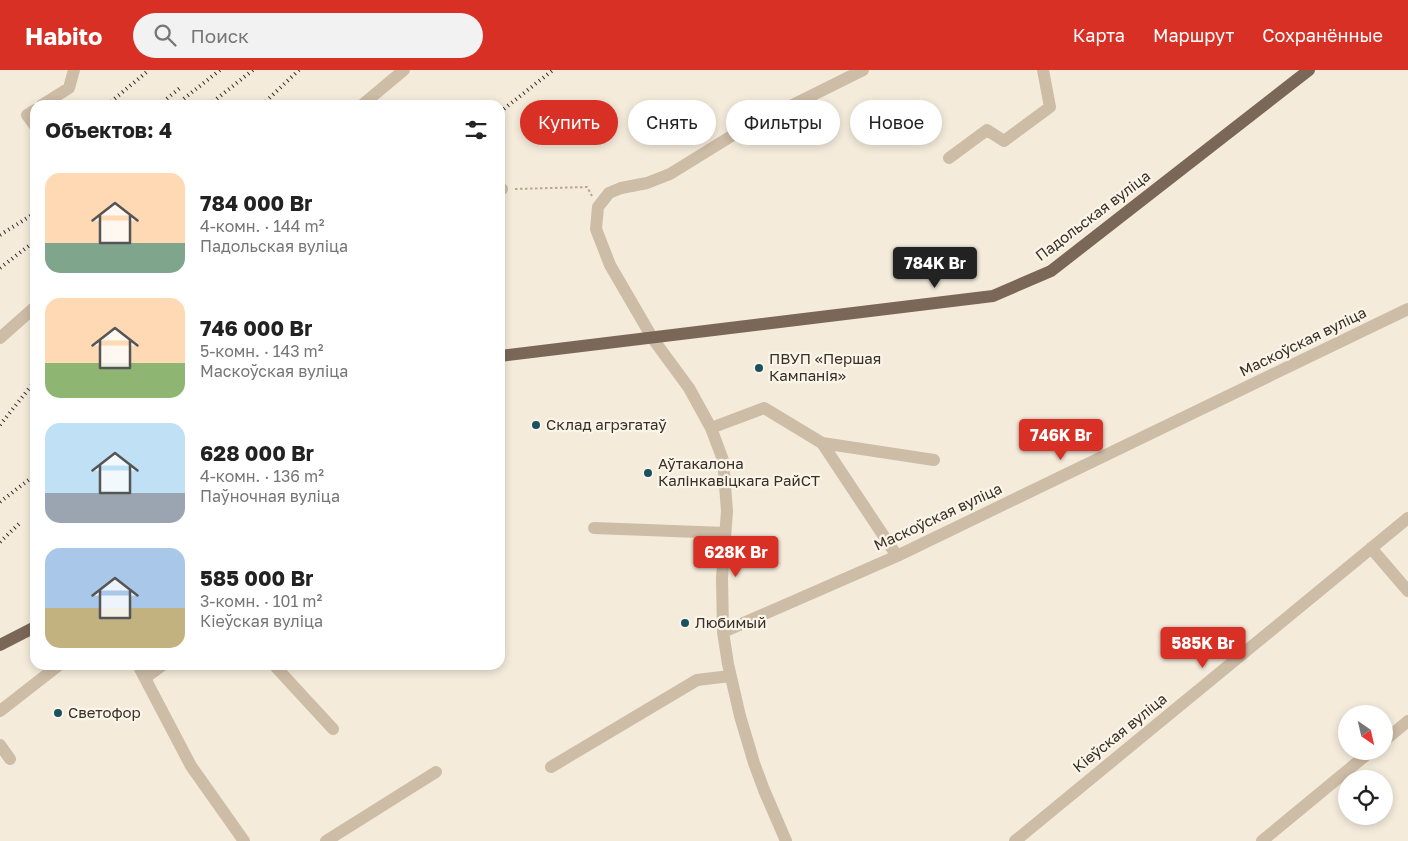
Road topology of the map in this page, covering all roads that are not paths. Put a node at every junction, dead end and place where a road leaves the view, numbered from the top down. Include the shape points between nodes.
1 (74, 70) edge
2 (404, 70) edge
3 (863, 70) edge
4 (1043, 70) edge
5 (1309, 70) edge
6 (50, 100) edge
7 (368, 100) edge
8 (949, 158) dead end
9 (1408, 309) edge
10 (30, 311) edge
11 (0, 338) edge
12 (653, 338) junction
13 (505, 355) edge
14 (711, 428) junction
15 (822, 443) junction
16 (934, 460) dead end
17 (1408, 518) edge
18 (594, 528) dead end
19 (725, 533) junction
20 (1371, 548) junction
21 (897, 556) junction
22 (1408, 591) edge
23 (30, 629) edge
24 (723, 632) junction
25 (0, 644) edge
26 (53, 670) edge
27 (141, 670) edge
28 (156, 670) edge
29 (279, 670) edge
30 (730, 676) junction
31 (145, 678) junction
32 (0, 711) edge
33 (1408, 721) edge
34 (332, 729) dead end
35 (1393, 734) edge
36 (0, 745) edge
37 (10, 759) dead end
38 (1360, 760) edge
39 (551, 767) dead end
40 (436, 772) dead end
41 (244, 841) edge
42 (326, 841) edge
43 (786, 841) edge
44 (1015, 841) edge
45 (1262, 841) edge

1 - 6 street via 68,88
2 - 7 street
3 - 12 street via 738,132 670,174 609,194 598,207 596,229 610,265
4 - 8 street via 1050,106 1004,141 987,130
5 - 12 main road, Падольская вуліца via 1051,271 993,296
9 - 21 street, Маскоўская вуліца
10 - 11 street
12 - 13 main road, Падольская вуліца
12 - 14 street via 689,388
14 - 15 street via 764,408
14 - 19 street via 723,460 727,511
15 - 16 street
15 - 21 street
17 - 20 street, Кіеўская вуліца
18 - 19 street
19 - 24 street
20 - 22 street
20 - 44 street, Кіеўская вуліца
21 - 24 street, Маскоўская вуліца
23 - 25 main road
24 - 30 street
26 - 32 street
27 - 31 street
28 - 31 street
29 - 34 street
30 - 39 street via 697,680
30 - 43 street via 754,763
31 - 41 street via 191,766
33 - 35 street
36 - 37 street
38 - 45 street
40 - 42 street

